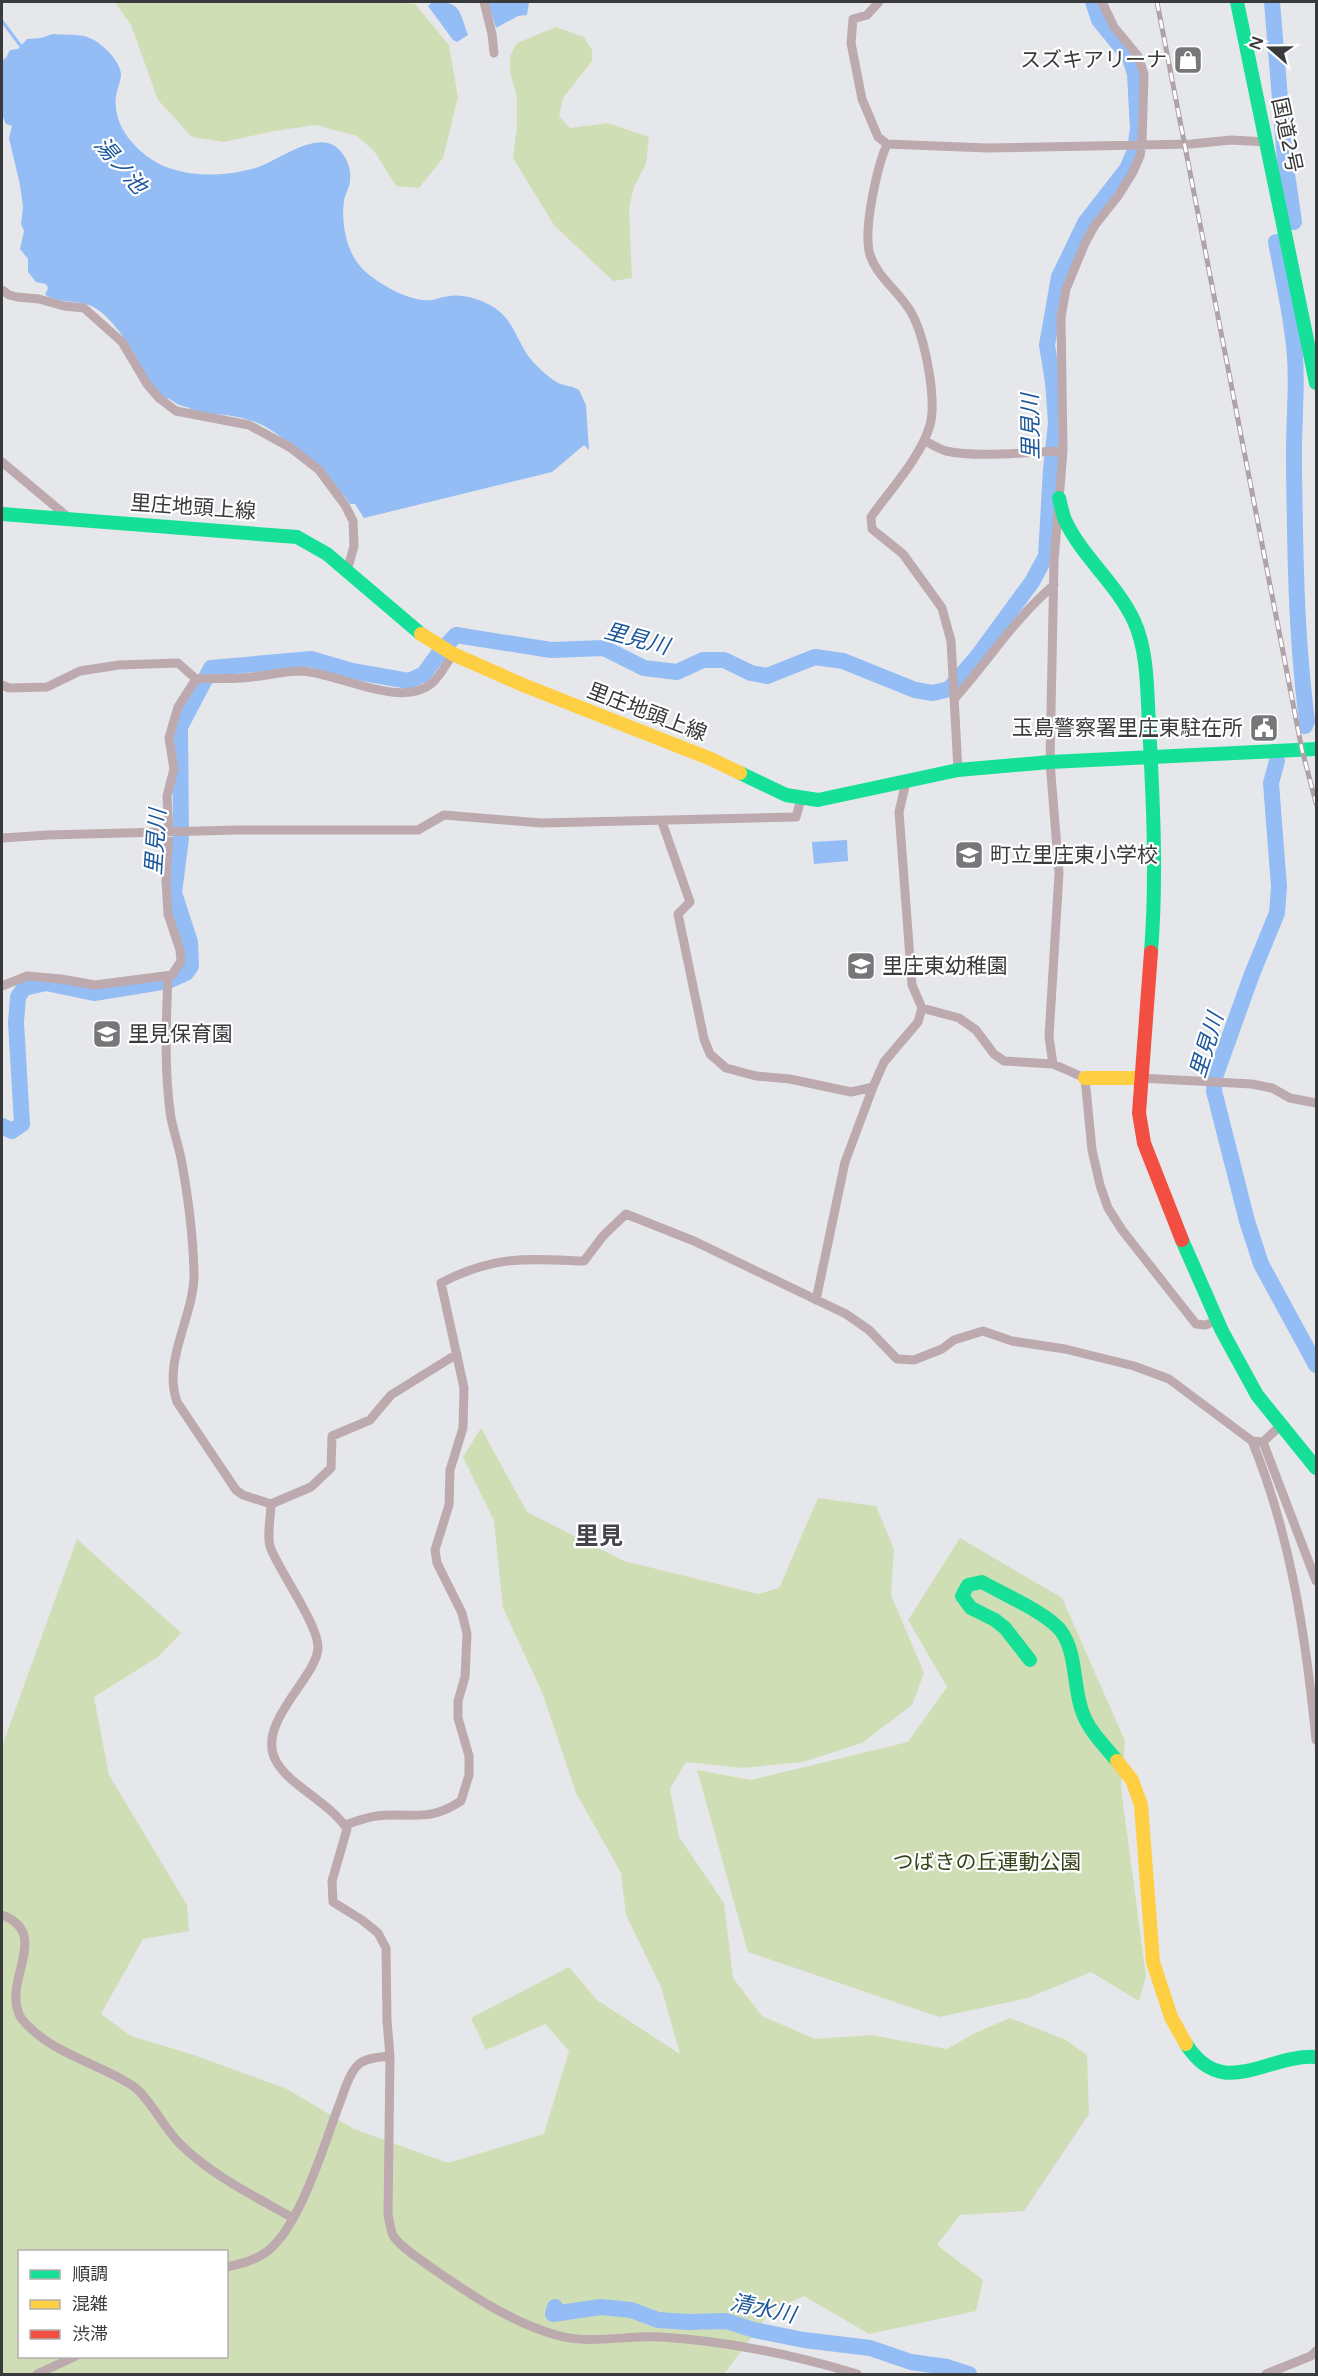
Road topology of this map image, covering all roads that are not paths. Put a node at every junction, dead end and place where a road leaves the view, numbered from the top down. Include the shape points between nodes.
1 (484, 2) edge
2 (879, 2) edge
3 (1102, 2) edge
4 (1237, 2) edge
5 (494, 53) dead end
6 (1267, 142) junction
7 (1142, 143) junction
8 (887, 144) junction
9 (2, 290) edge
10 (1317, 383) edge
11 (925, 441) junction
12 (1063, 451) junction
13 (2, 462) edge
14 (1059, 498) junction
15 (2, 514) edge
16 (70, 520) junction
17 (347, 571) junction
18 (1054, 585) junction
19 (446, 651) junction
20 (196, 679) junction
21 (2, 685) edge
22 (955, 696) junction
23 (1317, 749) edge
24 (1151, 759) junction
25 (1050, 762) junction
26 (958, 770) junction
27 (906, 782) junction
28 (801, 799) junction
29 (662, 822) junction
30 (169, 833) junction
31 (2, 838) edge
32 (168, 976) junction
33 (2, 986) edge
34 (922, 1008) junction
35 (1053, 1064) junction
36 (1085, 1078) junction
37 (1140, 1078) junction
38 (873, 1087) junction
39 (1317, 1103) edge
40 (816, 1300) junction
41 (1217, 1320) junction
42 (457, 1354) junction
43 (1280, 1426) junction
44 (1252, 1441) junction
45 (1263, 1442) junction
46 (1317, 1468) edge
47 (271, 1504) junction
48 (1317, 1581) edge
49 (1030, 1660) dead end
50 (1317, 1740) edge
51 (345, 1825) junction
52 (2, 1915) edge
53 (390, 2056) junction
54 (1317, 2057) edge
55 (293, 2218) junction
56 (228, 2267) edge
57 (1317, 2350) edge
58 (72, 2358) edge
59 (1278, 2372) edge
60 (37, 2374) edge
61 (857, 2374) edge
62 (1266, 2374) edge

1 - 5 street
2 - 8 street via 867,15 853,19 851,43 862,99 878,137
3 - 7 street via 1114,27 1138,56 1144,74
4 - 6 main road, 国道2号
6 - 7 street
6 - 10 main road, 国道2号
7 - 8 street via 987,148
7 - 12 street via 1132,172 1095,225 1066,289 1060,335
8 - 11 street via 868,228 869,250 876,269 912,314 920,336 932,408
9 - 17 street via 17,297 84,308 122,342 147,384 176,411 249,425 291,448 319,470 353,521 354,546
11 - 12 street via 961,452
11 - 22 street via 871,517 872,529 903,554 942,608 951,641
12 - 14 street
13 - 16 street
14 - 18 street
14 - 24 main road via 1076,538 1118,592 1135,623 1146,670
15 - 16 main road, 里庄地頭上線
16 - 17 main road, 里庄地頭上線 via 297,537
17 - 19 main road, 里庄地頭上線
18 - 22 street via 1015,623
18 - 25 street
19 - 20 street via 434,682 408,691 390,692 300,671
19 - 28 main road, 里庄地頭上線
20 - 21 street via 178,663 80,671 47,687
20 - 30 street via 178,708 169,738 174,769 167,796
22 - 26 street
23 - 24 main road, 里庄地頭上線
24 - 25 main road, 里庄地頭上線
24 - 37 main road via 1154,915
25 - 26 main road, 里庄地頭上線
25 - 35 street via 1059,873 1049,1037
26 - 27 main road, 里庄地頭上線
27 - 28 main road, 里庄地頭上線 via 818,800
27 - 34 street via 899,812 912,986
28 - 29 street via 796,817
29 - 30 street via 541,823 444,815 418,830
29 - 38 street via 690,902 678,914 710,1054 726,1068 756,1076 851,1092
30 - 31 street
30 - 32 street via 168,914 181,961
32 - 33 street via 95,985 27,976
32 - 47 street via 166,1042 171,1118 191,1225 194,1275 189,1313 175,1362 174,1394 236,1490
34 - 35 street via 959,1018 976,1030 1004,1061
34 - 38 street via 918,1022 885,1062
35 - 36 street
36 - 37 main road
36 - 41 street via 1092,1150 1108,1208 1196,1324
37 - 39 street via 1252,1084
37 - 41 main road via 1139,1113 1144,1143
38 - 40 street via 845,1162
40 - 42 street via 694,1241 626,1214 584,1262 508,1259 483,1264 441,1283
40 - 44 street via 860,1323 897,1359 914,1360 983,1331 1012,1341 1134,1366 1169,1378
41 - 43 main road via 1257,1395
42 - 47 street via 391,1395 370,1420 332,1436 331,1468 312,1487
42 - 51 street via 464,1388 463,1428 450,1470 449,1505 435,1550 467,1634 458,1718 469,1756 469,1775 461,1801 446,1811 426,1816 376,1816
43 - 45 street
43 - 46 main road
44 - 45 street
44 - 50 street via 1269,1481 1293,1576
45 - 48 street
47 - 51 street via 270,1547 315,1632 319,1648 285,1704 274,1735 274,1759
49 - 54 main road via 997,1621 964,1603 962,1596 968,1585 982,1582 1050,1620 1068,1643 1082,1712 1132,1780 1141,1805 1155,1968 1190,2052 1200,2063 1226,2074 1290,2058
51 - 53 street via 346,1838 332,1881 333,1902 378,1933 386,1948
52 - 55 street via 19,1927 23,1936 11,2001 27,2026 70,2056 135,2087 178,2142 210,2168
53 - 55 street via 368,2059 359,2064 350,2078
53 - 61 street via 388,2215 393,2235 407,2250 455,2284 519,2322 557,2336 692,2339 771,2352
55 - 56 street via 269,2250 247,2263
57 - 59 street
58 - 60 street
59 - 62 street

